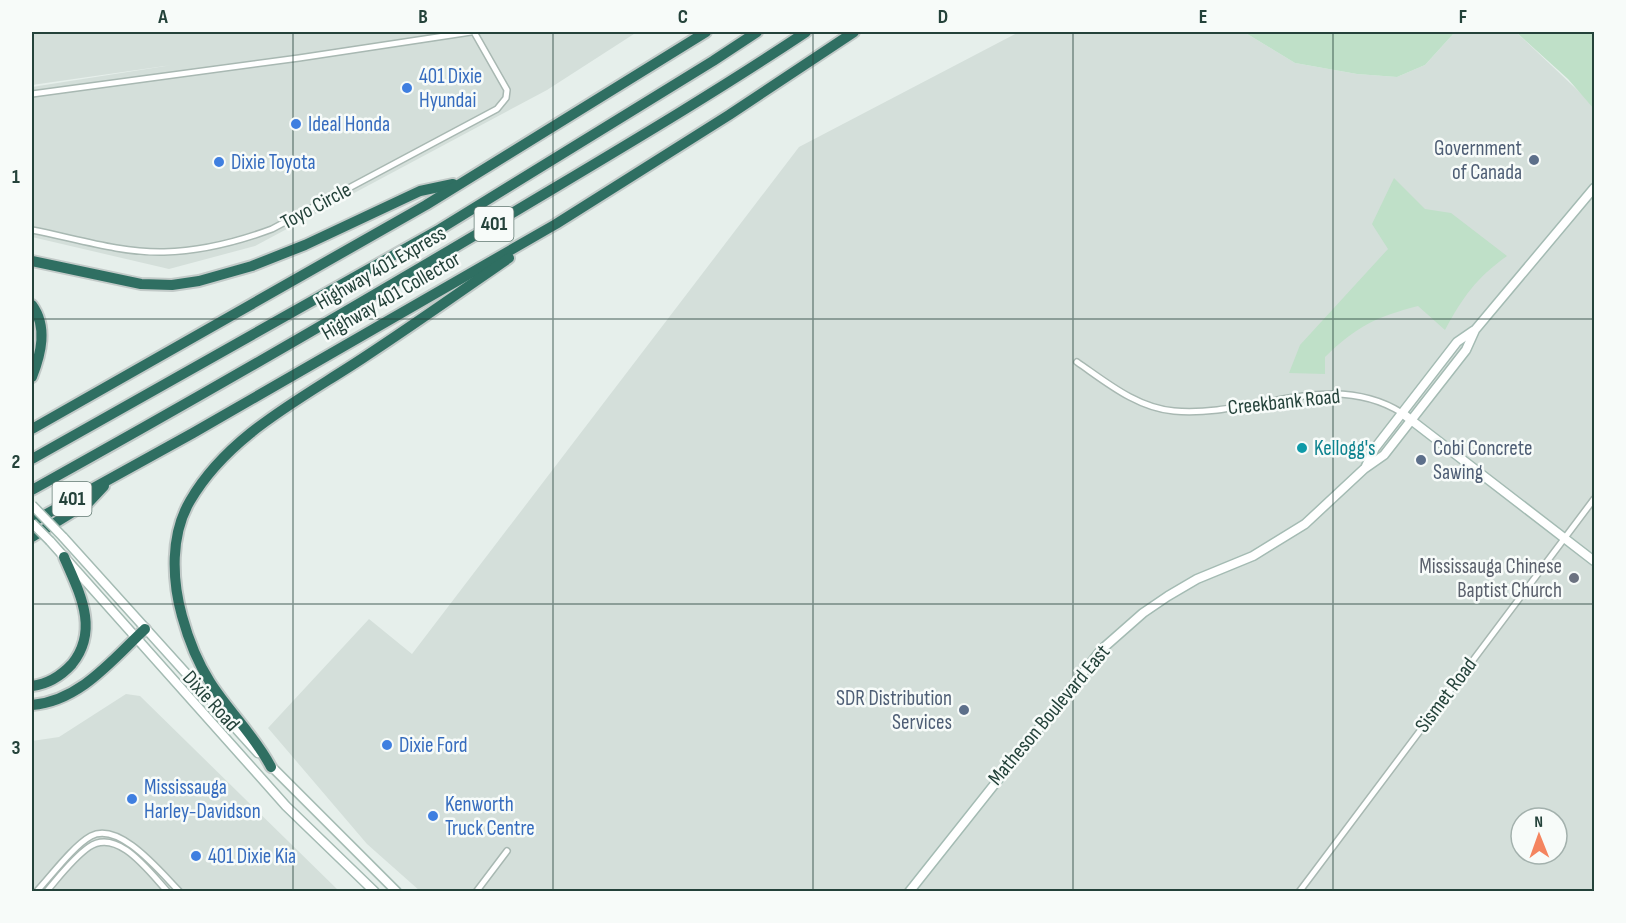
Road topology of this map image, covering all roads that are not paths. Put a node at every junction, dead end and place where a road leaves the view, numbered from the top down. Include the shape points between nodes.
1 (473, 32) edge
2 (706, 32) edge
3 (757, 32) edge
4 (806, 32) edge
5 (854, 32) edge
6 (32, 94) edge
7 (459, 183) junction
8 (1594, 188) edge
9 (556, 224) junction
10 (32, 230) edge
11 (32, 261) edge
12 (32, 305) edge
13 (1475, 330) junction
14 (1077, 362) dead end
15 (32, 377) edge
16 (1402, 413) junction
17 (1412, 420) junction
18 (32, 429) edge
19 (32, 459) edge
20 (1364, 469) junction
21 (113, 477) junction
22 (32, 490) edge
23 (1594, 499) edge
24 (32, 505) edge
25 (32, 523) edge
26 (32, 537) edge
27 (1566, 540) junction
28 (64, 557) junction
29 (1594, 561) edge
30 (145, 629) junction
31 (136, 638) junction
32 (32, 687) edge
33 (32, 705) edge
34 (271, 767) junction
35 (507, 851) dead end
36 (36, 891) edge
37 (46, 891) edge
38 (168, 891) edge
39 (180, 891) edge
40 (375, 891) edge
41 (397, 891) edge
42 (476, 891) edge
43 (909, 891) edge
44 (1299, 891) edge

1 - 6 street, Toyo Circle
1 - 10 street, Toyo Circle via 507,90 497,109 272,229 221,244 163,252
2 - 7 highway, 401
3 - 19 highway, Highway 401 Express / 401 via 440,229
4 - 22 highway, Highway 401 Express / 401 via 717,92 177,410
5 - 9 highway, Highway 401 Collector / 401
7 - 11 highway via 420,191 305,245 199,281 141,284
7 - 18 highway, 401
8 - 13 street, Matheson Boulevard East
9 - 21 highway, Highway 401 Collector / 401
9 - 34 highway via 432,312 266,420 218,462 189,502 176,550 174,578 182,617 211,683 262,749
12 - 15 highway via 41,333
13 - 16 street, Matheson Boulevard East via 1457,342
13 - 17 street, Matheson Boulevard East via 1466,350
14 - 16 street, Creekbank Road via 1124,394 1172,411 1347,394 1376,399
16 - 17 street, Creekbank Road
16 - 20 street, Matheson Boulevard East
17 - 20 street, Matheson Boulevard East via 1384,455
17 - 27 street, Creekbank Road
20 - 43 street, Matheson Boulevard East via 1314,517 1279,543 1168,596 1101,650
21 - 25 highway, Highway 401 Collector / 401
21 - 26 highway via 89,501
23 - 27 street, Sismet Road
24 - 30 street, Dixie Road, bridge
25 - 28 street, Dixie Road, bridge
27 - 29 street, Creekbank Road
27 - 44 street, Sismet Road
28 - 31 street, Dixie Road
28 - 32 highway via 86,612 86,630 82,646 64,672
30 - 31 highway
30 - 34 street, Dixie Road
31 - 33 highway via 86,685 68,696
31 - 40 street, Dixie Road via 286,806
34 - 41 street, Dixie Road
35 - 42 street
36 - 39 street via 86,840 106,833 130,844
37 - 38 street via 86,849 104,842 123,848

